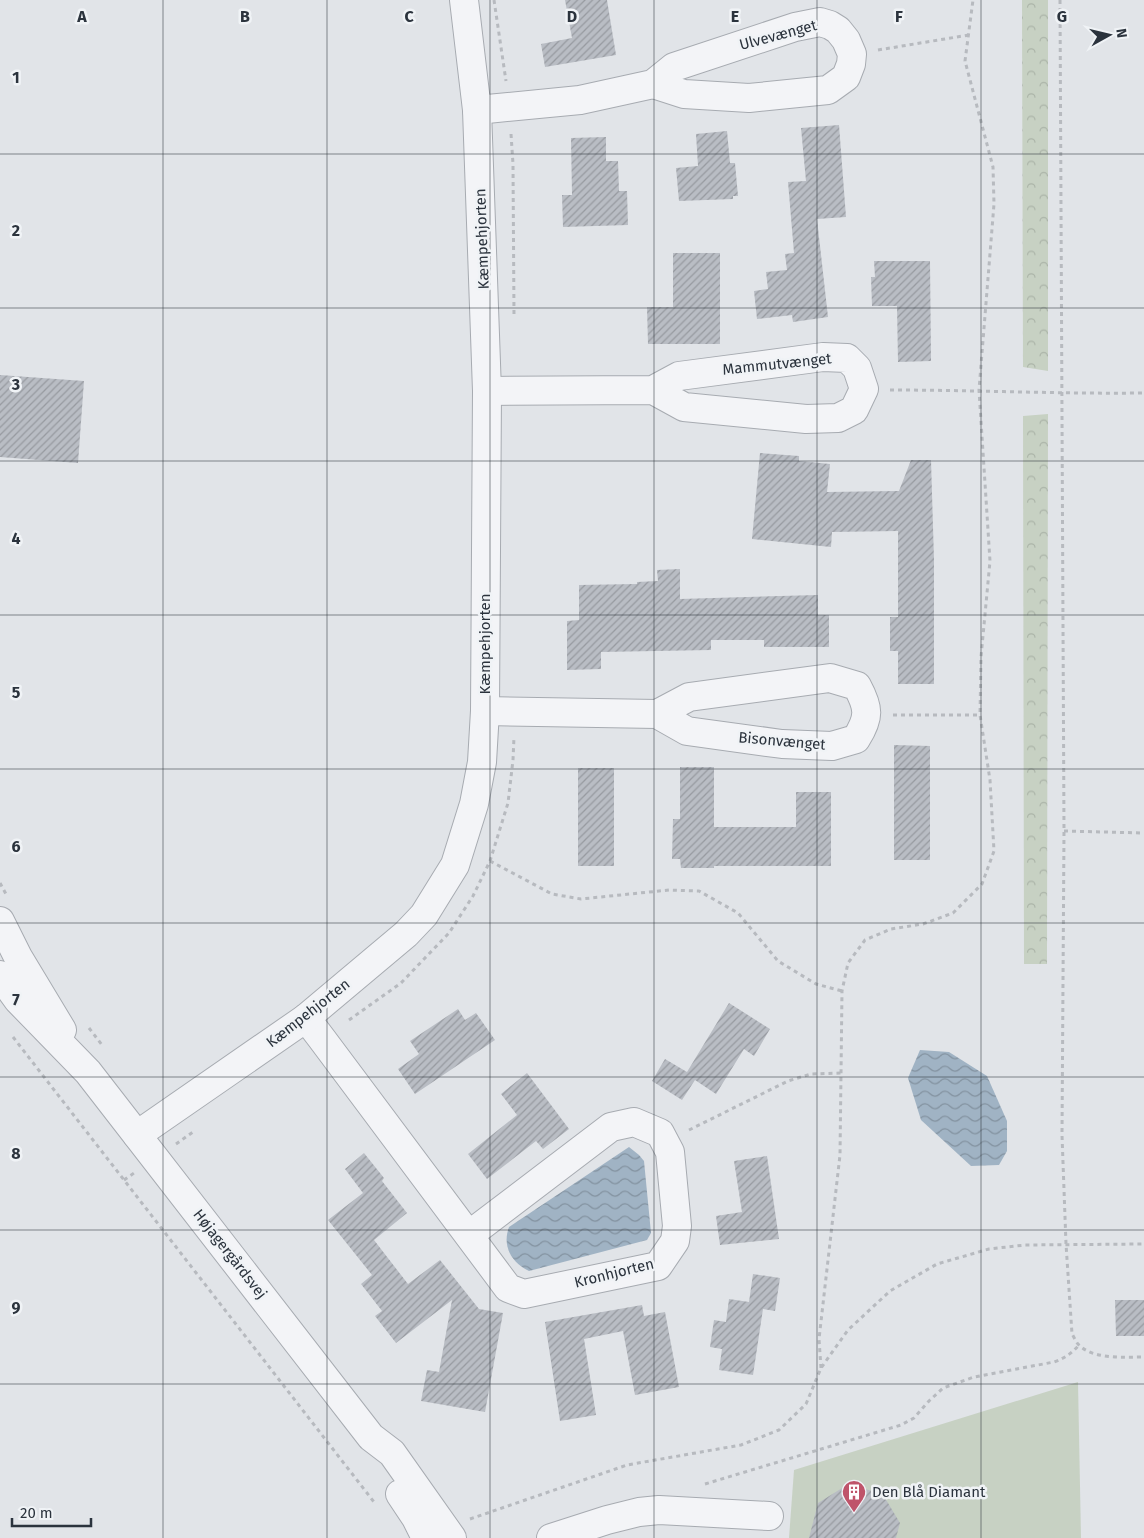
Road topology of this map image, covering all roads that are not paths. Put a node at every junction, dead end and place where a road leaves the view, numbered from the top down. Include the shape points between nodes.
1 (464, 0) edge
2 (653, 84) junction
3 (477, 110) junction
4 (653, 390) junction
5 (487, 391) junction
6 (485, 711) junction
7 (657, 714) junction
8 (5, 911) edge
9 (0, 976) edge
10 (306, 1018) junction
11 (88, 1072) junction
12 (137, 1135) junction
13 (469, 1235) junction
14 (769, 1516) dead end
15 (456, 1527) edge
16 (551, 1538) edge

1 - 3 street, Kæmpehjorten
2 - 2 street, Ulvevænget via 684,94 749,98 828,90 846,77 852,54 838,30 820,22 674,67
2 - 3 street, Ulvevænget via 580,100
3 - 5 street, Kæmpehjorten
4 - 4 street, Mammutvænget via 684,407 806,419 838,418 854,410 864,390 857,368 847,358 823,356 679,376
4 - 5 street, Mammutvænget
5 - 6 street, Kæmpehjorten
6 - 7 street, Bisonvænget
6 - 10 street, Kæmpehjorten via 482,762 474,804 454,865 424,915 406,934
7 - 7 street, Bisonvænget via 689,697 830,678 857,686 866,703 866,724 856,739 832,746 782,744 688,731
8 - 11 street, Højagergårdsvej via 18,957
9 - 11 street, Højagergårdsvej via 18,1000
10 - 12 street, Kæmpehjorten
10 - 13 street, Kronhjorten
11 - 12 street, Højagergårdsvej
12 - 15 street, Højagergårdsvej via 371,1438 381,1465 416,1518
13 - 13 street, Kronhjorten via 508,1288 524,1294 658,1266 675,1241 677,1226 670,1152 660,1133 634,1122 611,1127
14 - 16 street via 658,1510 607,1520

